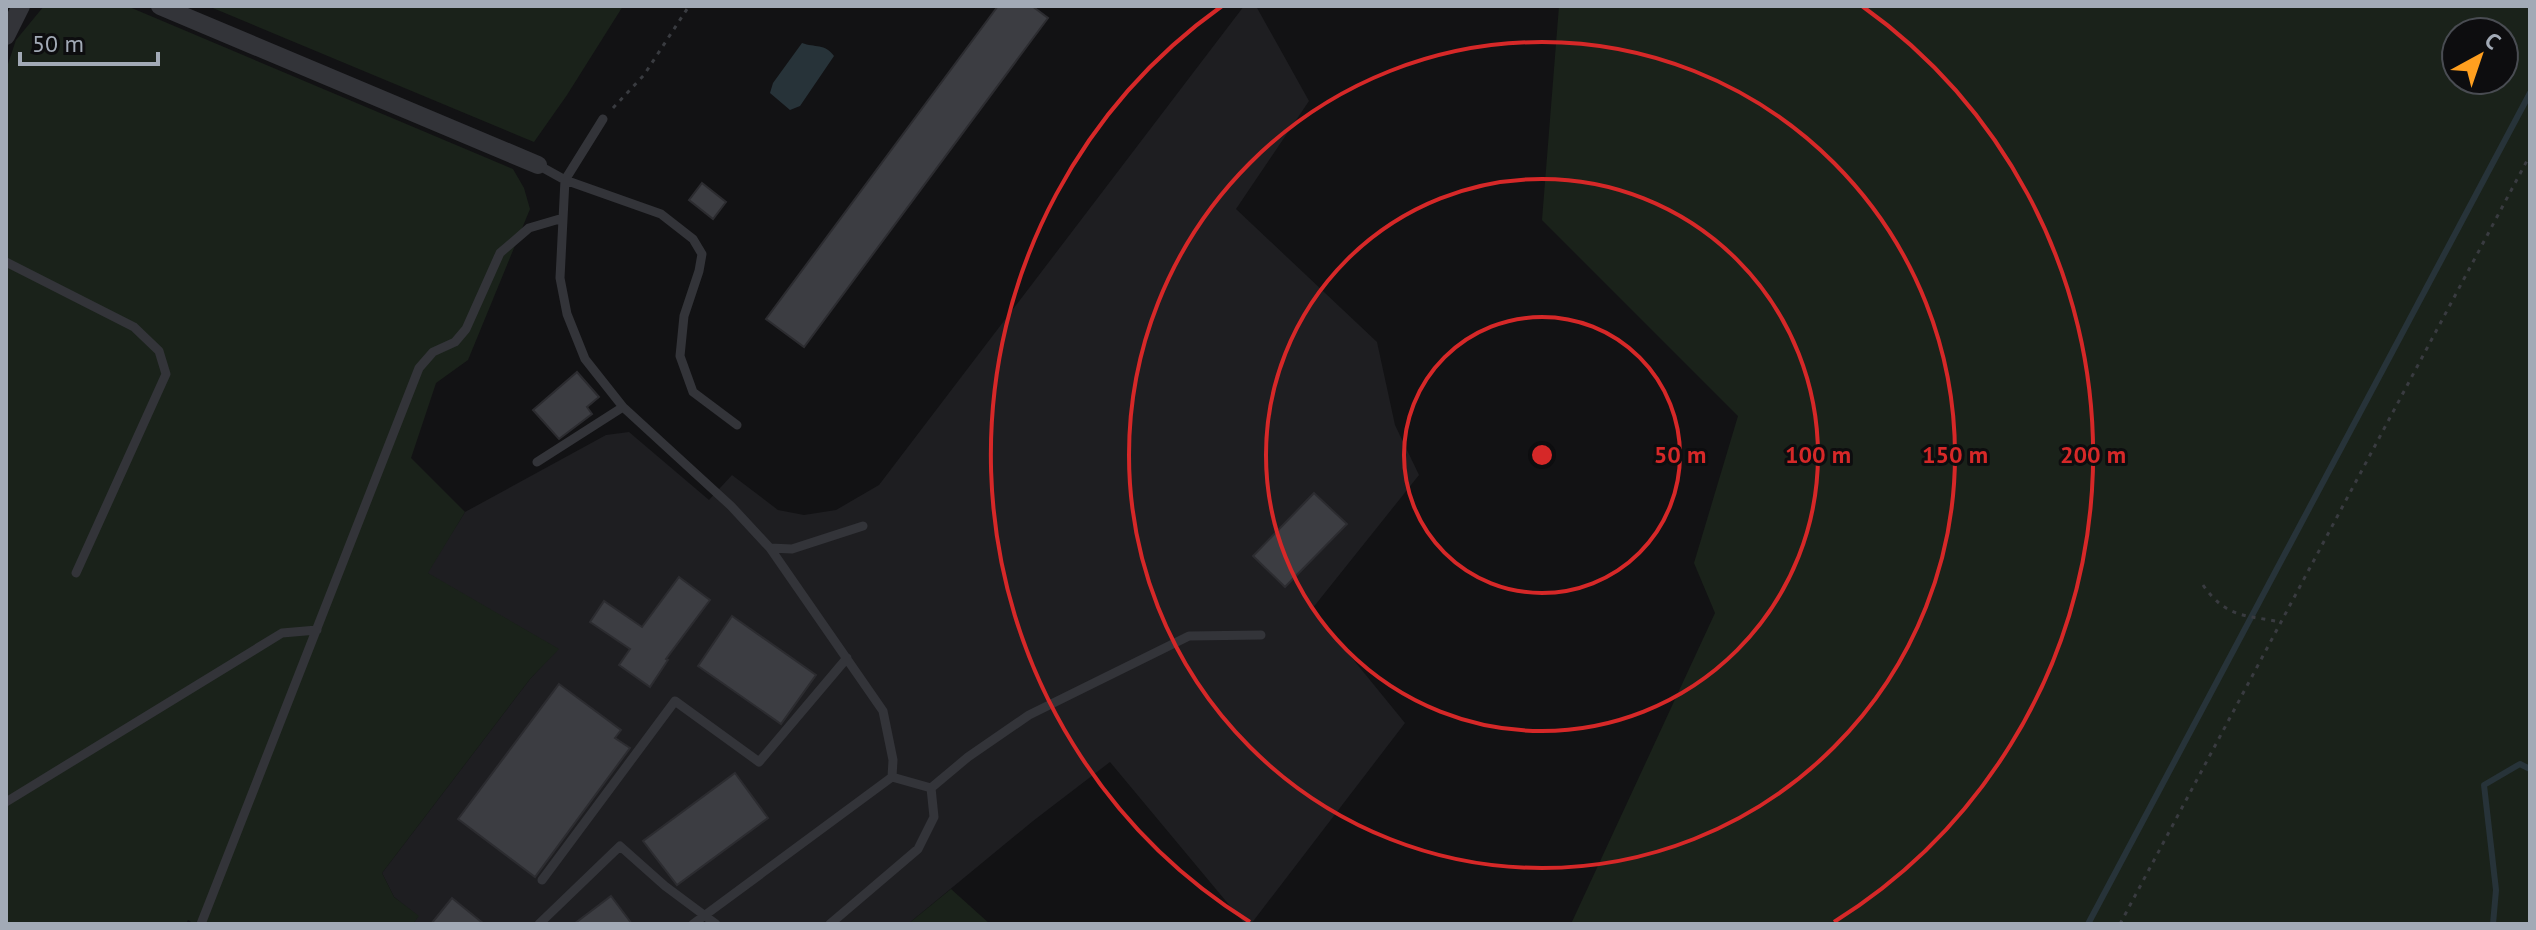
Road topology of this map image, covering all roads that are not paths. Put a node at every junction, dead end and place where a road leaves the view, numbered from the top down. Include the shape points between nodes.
1 (160, 6) edge
2 (20, 7) edge
3 (6, 36) edge
4 (603, 119) road end
5 (538, 165) joint
6 (565, 180) junction
7 (563, 218) junction
8 (6, 262) edge
9 (623, 407) junction
10 (737, 425) dead end
11 (537, 462) dead end
12 (863, 526) dead end
13 (770, 548) junction
14 (76, 573) dead end
15 (317, 630) junction
16 (1261, 635) dead end
17 (847, 658) junction
18 (892, 777) junction
19 (931, 788) junction
20 (6, 802) edge
21 (542, 880) dead end
22 (705, 916) junction
23 (201, 924) edge
24 (539, 924) edge
25 (693, 924) edge
26 (716, 924) edge
27 (830, 924) edge

1 - 5 street
2 - 3 street
4 - 6 lane
5 - 6 lane
6 - 7 lane
6 - 10 lane via 661,214 693,239 702,254 684,316 680,356 693,392
7 - 9 lane via 560,278 567,314 585,359
7 - 15 lane via 529,228 500,253 466,329 419,368
8 - 14 lane via 134,327 159,351 166,374
9 - 11 lane
9 - 13 lane
12 - 13 lane via 792,549
13 - 17 lane
15 - 20 lane via 282,633
15 - 23 lane
16 - 19 lane via 1189,636 1029,715
17 - 18 lane via 883,711
17 - 21 lane via 759,762 675,701
18 - 19 lane
18 - 22 lane
19 - 27 lane via 934,817 918,849
22 - 24 lane via 620,846
22 - 25 lane
22 - 26 lane

